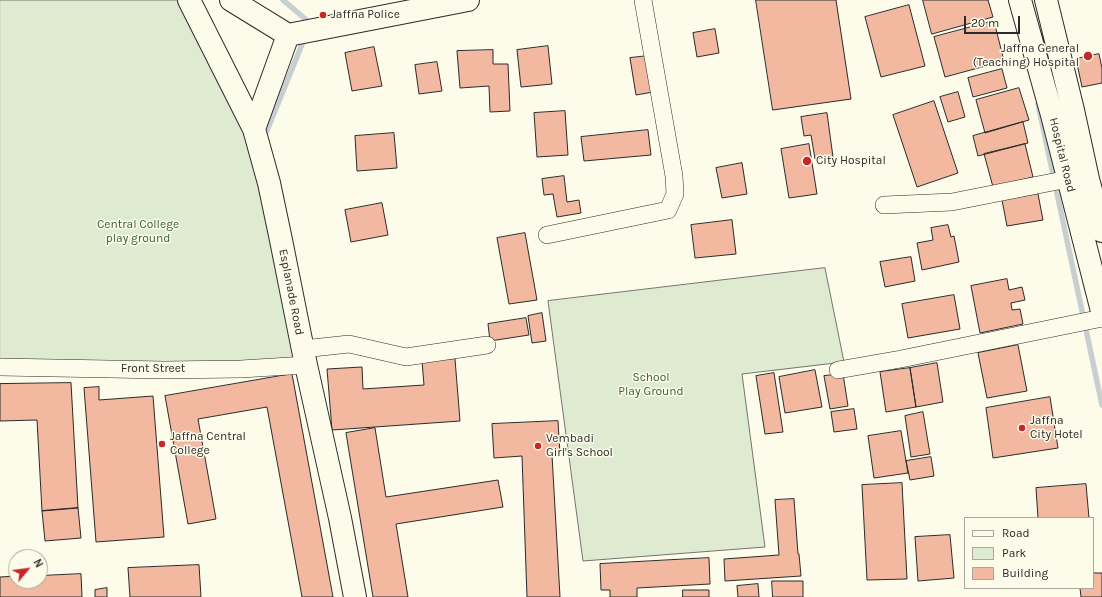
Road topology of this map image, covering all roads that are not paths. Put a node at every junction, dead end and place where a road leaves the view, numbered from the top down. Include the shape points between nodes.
1 (189, 0) edge
2 (231, 0) edge
3 (468, 0) edge
4 (643, 0) edge
5 (1020, 0) edge
6 (1046, 0) edge
7 (301, 32) junction
8 (254, 129) junction
9 (1068, 179) junction
10 (884, 205) dead end
11 (1102, 231) edge
12 (547, 235) dead end
13 (1102, 311) edge
14 (1102, 318) edge
15 (487, 345) dead end
16 (304, 357) junction
17 (0, 367) edge
18 (838, 370) dead end
19 (355, 597) edge

1 - 8 street, Esplanade Road
2 - 7 street
3 - 7 street
4 - 12 street via 676,194 668,210
5 - 9 street, Hospital Road
6 - 11 street, Hospital Road
7 - 8 street
8 - 16 street, Esplanade Road via 270,190
9 - 10 street via 952,202
9 - 13 street, Hospital Road
14 - 18 street
15 - 16 street, Front Street via 406,357 349,344
16 - 17 street, Front Street via 241,369
16 - 19 street, Esplanade Road

